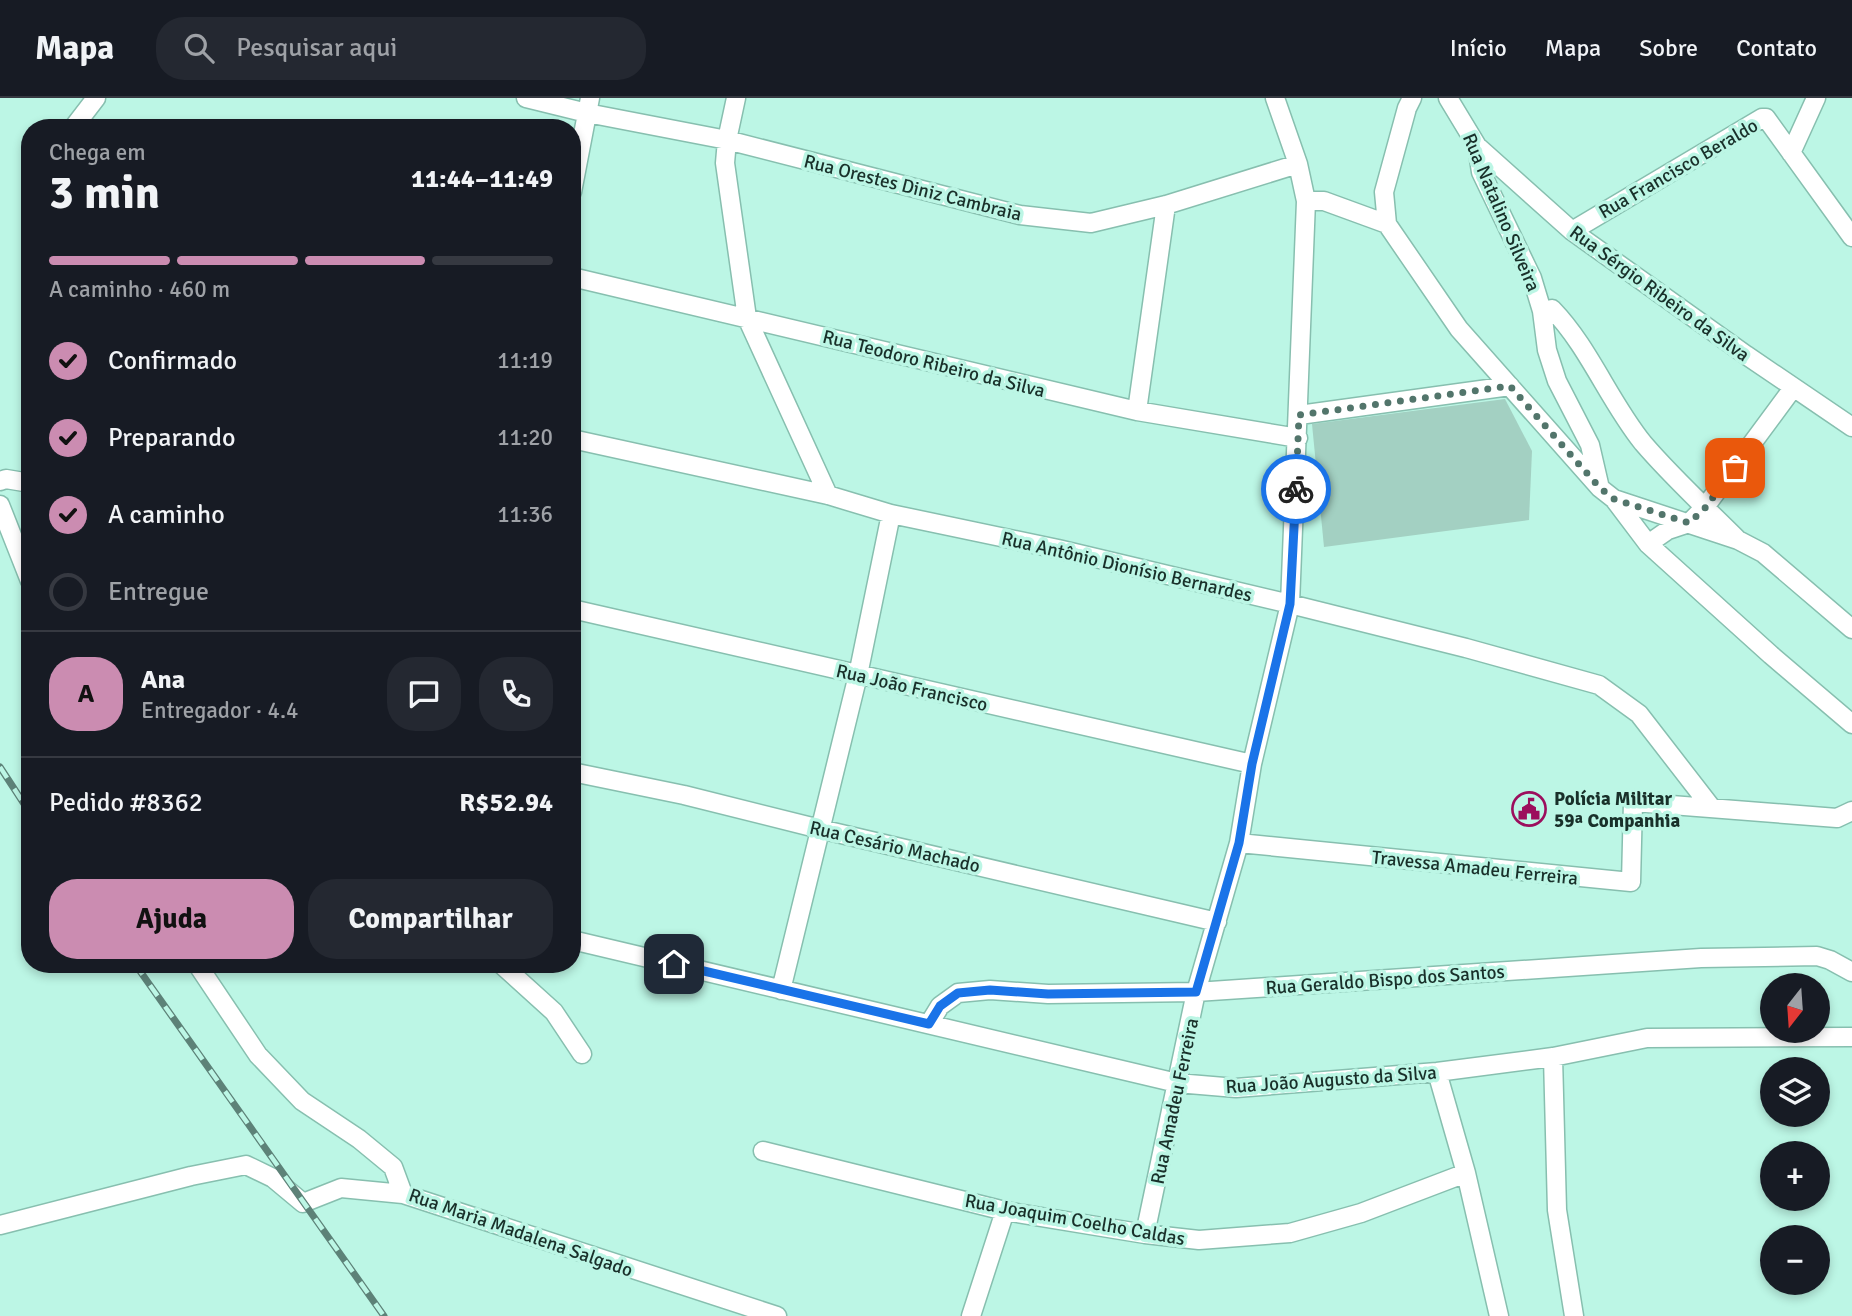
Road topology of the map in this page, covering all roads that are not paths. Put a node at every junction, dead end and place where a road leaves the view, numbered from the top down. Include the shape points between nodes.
1 (96, 98) edge
2 (526, 98) edge
3 (736, 98) edge
4 (1275, 98) edge
5 (1412, 98) edge
6 (1448, 98) edge
7 (1816, 98) edge
8 (589, 105) edge
9 (80, 119) edge
10 (727, 140) junction
11 (581, 145) edge
12 (1477, 146) junction
13 (1791, 153) junction
14 (1298, 164) junction
15 (1306, 201) junction
16 (1166, 205) junction
17 (1387, 224) junction
18 (1572, 231) junction
19 (1852, 237) edge
20 (581, 279) edge
21 (1542, 311) junction
22 (747, 318) junction
23 (1510, 386) junction
24 (1793, 388) junction
25 (1137, 411) junction
26 (1299, 415) junction
27 (1852, 427) edge
28 (1298, 438) junction
29 (581, 441) edge
30 (0, 481) edge
31 (21, 482) edge
32 (1607, 494) junction
33 (828, 495) junction
34 (0, 505) edge
35 (1705, 508) junction
36 (891, 514) junction
37 (1689, 523) junction
38 (1738, 540) junction
39 (1648, 544) junction
40 (21, 558) edge
41 (1290, 604) junction
42 (581, 611) edge
43 (1852, 629) edge
44 (858, 675) junction
45 (1852, 724) edge
46 (1252, 764) junction
47 (581, 774) edge
48 (1711, 807) junction
49 (1852, 811) edge
50 (820, 829) junction
51 (1239, 843) junction
52 (1217, 922) junction
53 (581, 942) edge
54 (1852, 972) edge
55 (203, 973) edge
56 (511, 973) edge
57 (781, 990) junction
58 (1196, 992) junction
59 (929, 1024) junction
60 (1852, 1037) edge
61 (582, 1054) dead end
62 (1553, 1057) junction
63 (1437, 1072) junction
64 (1178, 1083) junction
65 (763, 1151) dead end
66 (1466, 1173) junction
67 (403, 1194) junction
68 (1005, 1211) junction
69 (0, 1226) edge
70 (1146, 1234) junction
71 (777, 1316) edge
72 (971, 1316) edge
73 (1499, 1316) edge
74 (1574, 1316) edge

1 - 9 street
2 - 8 street, Rua Orestes Diniz Cambraia
3 - 10 street
4 - 14 street, Rua Amadeu Ferreira
5 - 17 street via 1384,192
6 - 12 street, Rua Natalino Silveira
7 - 13 street
8 - 10 street, Rua Orestes Diniz Cambraia
8 - 11 street
10 - 16 street, Rua Orestes Diniz Cambraia via 1020,215 1091,223
10 - 22 street via 725,163
12 - 18 street, Rua Sérgio Ribeiro da Silva
12 - 21 street, Rua Natalino Silveira via 1481,172 1532,278
13 - 18 street, Rua Francisco Beraldo via 1762,118
13 - 19 street, Rua Francisco Beraldo
14 - 15 street, Rua Amadeu Ferreira
14 - 16 street, Rua Orestes Diniz Cambraia
15 - 17 street via 1324,201
15 - 26 street, Rua Amadeu Ferreira
16 - 25 street
17 - 23 street via 1459,329
18 - 24 street, Rua Sérgio Ribeiro da Silva
20 - 22 street, Rua Teodoro Ribeiro da Silva
21 - 32 street, Rua Natalino Silveira via 1554,371 1590,445
21 - 35 street via 1552,309 1568,326 1643,443
22 - 25 street, Rua Teodoro Ribeiro da Silva
22 - 33 street
23 - 26 street
23 - 32 street
24 - 27 street, Rua Sérgio Ribeiro da Silva
24 - 35 street
25 - 28 street, Rua Teodoro Ribeiro da Silva
26 - 28 street, Rua Amadeu Ferreira
28 - 41 street, Rua Amadeu Ferreira
29 - 33 street, Rua Antônio Dionísio Bernardes
30 - 31 street
32 - 37 street
32 - 39 street
33 - 36 street, Rua Antônio Dionísio Bernardes
34 - 40 street
35 - 37 street
35 - 38 street
36 - 41 street, Rua Antônio Dionísio Bernardes
36 - 44 street
37 - 38 street
37 - 39 street
38 - 43 street via 1763,553
39 - 45 street
41 - 46 street, Rua Amadeu Ferreira
41 - 48 street, Rua Antônio Dionísio Bernardes via 1599,685 1639,714
42 - 44 street, Rua João Francisco
44 - 46 street, Rua João Francisco
44 - 50 street
46 - 51 street, Rua Amadeu Ferreira
47 - 50 street, Rua Cesário Machado
48 - 49 street via 1837,818
48 - 51 street, Travessa Amadeu Ferreira via 1633,802 1631,882
50 - 52 street, Rua Cesário Machado
50 - 57 street
51 - 52 street, Rua Amadeu Ferreira
52 - 58 street, Rua Amadeu Ferreira
53 - 57 street, Rua João Augusto da Silva
54 - 58 street, Rua Geraldo Bispo dos Santos via 1817,956 1701,958
55 - 67 street, Rua Maria Madalena Salgado via 258,1055 302,1101 393,1167
56 - 61 street via 554,1012
57 - 59 street, Rua João Augusto da Silva
58 - 59 street, Rua Geraldo Bispo dos Santos via 958,993 940,1006
58 - 64 street, Rua Amadeu Ferreira
59 - 64 street, Rua João Augusto da Silva
60 - 62 street, Rua João Augusto da Silva via 1647,1038
62 - 63 street, Rua João Augusto da Silva
62 - 74 street via 1557,1210
63 - 64 street, Rua João Augusto da Silva via 1236,1088
63 - 66 street
64 - 70 street, Rua Amadeu Ferreira
65 - 68 street, Rua Joaquim Coelho Caldas
66 - 70 street, Rua Joaquim Coelho Caldas via 1362,1213 1290,1233 1199,1240
66 - 73 street
67 - 69 street via 341,1188 303,1203 273,1178 246,1165
67 - 71 street, Rua Maria Madalena Salgado
68 - 70 street, Rua Joaquim Coelho Caldas
68 - 72 street

